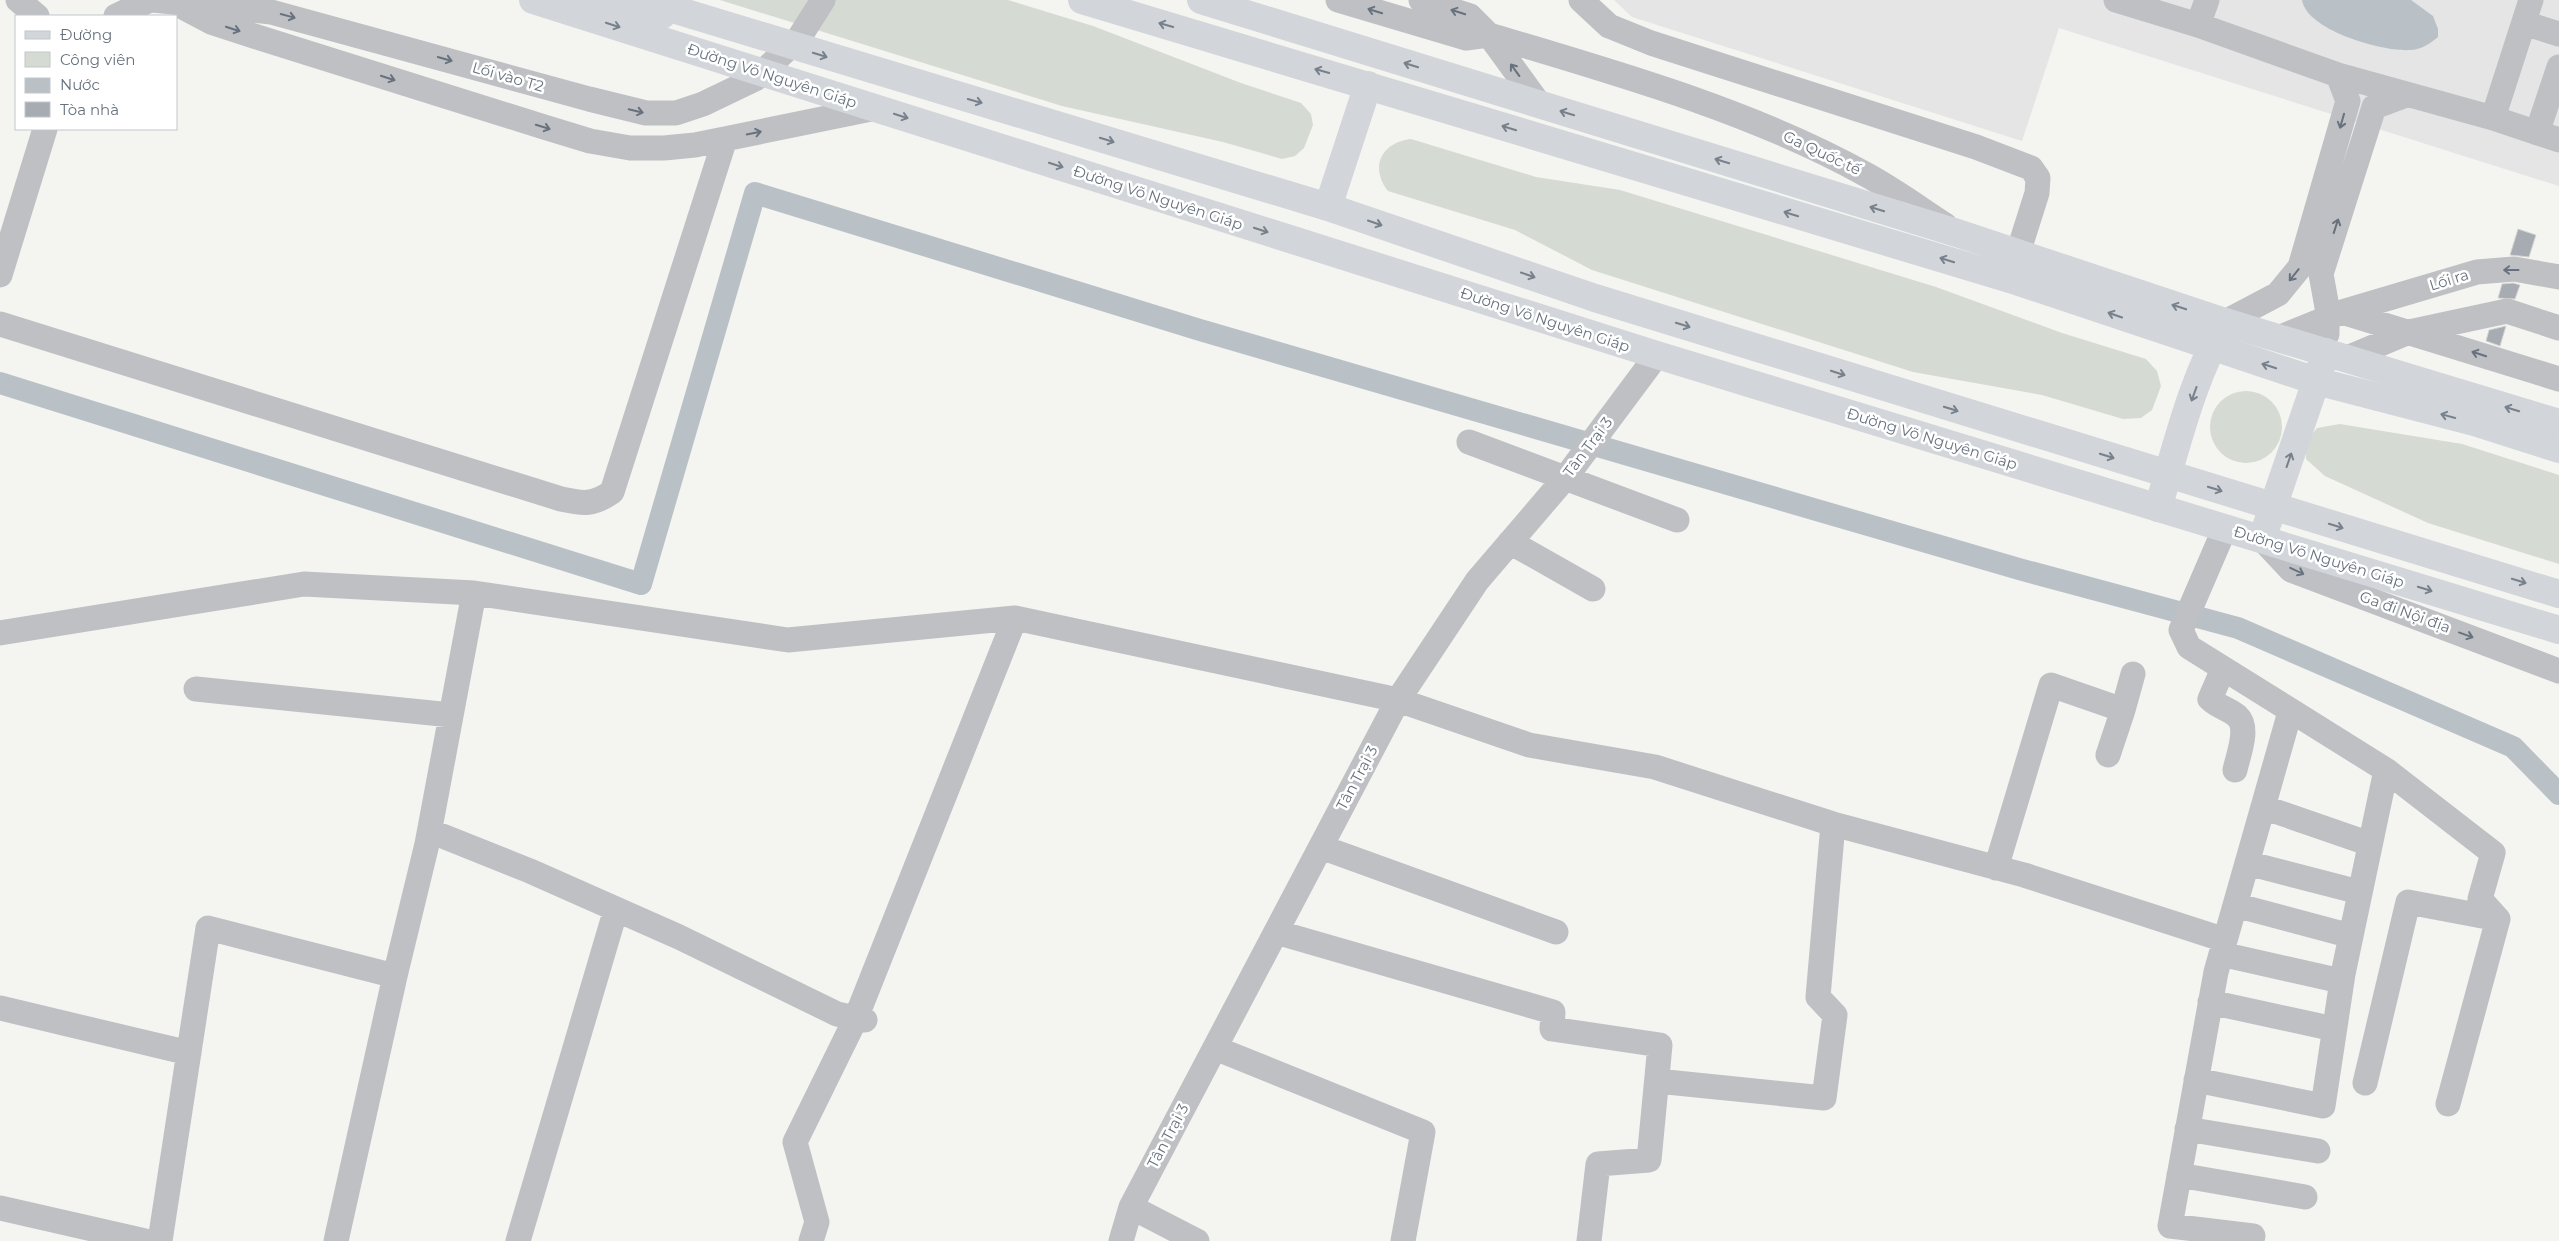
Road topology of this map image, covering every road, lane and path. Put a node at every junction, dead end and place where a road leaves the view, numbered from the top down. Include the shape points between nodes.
1 (18, 0) edge
2 (533, 0) edge
3 (576, 0) edge
4 (643, 0) edge
5 (822, 0) edge
6 (1082, 0) edge
7 (1201, 0) edge
8 (1338, 0) edge
9 (1421, 0) edge
10 (1581, 0) edge
11 (2116, 0) edge
12 (2206, 0) edge
13 (159, 1) edge
14 (2153, 5) edge
15 (2529, 6) edge
16 (36, 15) edge
17 (119, 15) edge
18 (723, 25) junction
19 (2198, 25) junction
20 (2559, 34) edge
21 (1489, 35) junction
22 (2559, 67) edge
23 (2338, 74) junction
24 (1368, 85) junction
25 (2406, 95) junction
26 (1540, 105) junction
27 (876, 108) junction
28 (2493, 118) junction
29 (45, 130) edge
30 (2548, 137) edge
31 (725, 139) junction
32 (1328, 207) junction
33 (1957, 234) junction
34 (2017, 253) junction
35 (0, 275) edge
36 (1999, 276) junction
37 (2559, 276) edge
38 (2335, 315) junction
39 (2225, 322) junction
40 (0, 324) edge
41 (2559, 328) edge
42 (2409, 332) junction
43 (2278, 338) junction
44 (2210, 348) junction
45 (1657, 355) junction
46 (2336, 355) junction
47 (2559, 379) edge
48 (2316, 381) junction
49 (1905, 395) junction
50 (2559, 423) edge
51 (1469, 442) dead end
52 (1943, 442) junction
53 (2559, 449) edge
54 (2168, 475) junction
55 (1566, 477) junction
56 (2273, 506) junction
57 (2158, 508) junction
58 (1676, 520) dead end
59 (2225, 528) junction
60 (2262, 539) junction
61 (1510, 542) junction
62 (1592, 589) dead end
63 (474, 593) junction
64 (2559, 594) edge
65 (1015, 618) junction
66 (2559, 630) edge
67 (0, 633) edge
68 (2223, 669) junction
69 (2559, 671) edge
70 (2133, 674) dead end
71 (196, 689) dead end
72 (1398, 700) junction
73 (2123, 710) junction
74 (2290, 712) junction
75 (451, 715) junction
76 (2108, 755) dead end
77 (2236, 770) dead end
78 (2386, 770) junction
79 (2263, 807) junction
80 (1833, 824) junction
81 (430, 831) junction
82 (2370, 844) junction
83 (1321, 847) junction
84 (2247, 863) junction
85 (1996, 868) junction
86 (2358, 892) junction
87 (2235, 905) junction
88 (616, 909) junction
89 (2498, 919) junction
90 (1276, 932) junction
91 (1556, 932) dead end
92 (2351, 936) junction
93 (2223, 947) junction
94 (395, 976) junction
95 (2342, 981) junction
96 (2210, 1002) junction
97 (0, 1008) edge
98 (860, 1019) junction
99 (2334, 1029) junction
100 (1215, 1048) junction
101 (188, 1053) junction
102 (2196, 1080) junction
103 (1657, 1081) junction
104 (2365, 1084) dead end
105 (2448, 1104) dead end
106 (2187, 1129) junction
107 (2318, 1151) dead end
108 (2179, 1175) junction
109 (2305, 1197) dead end
110 (1131, 1207) junction
111 (0, 1208) edge
112 (2254, 1236) dead end
113 (145, 1241) edge
114 (160, 1241) edge
115 (336, 1241) edge
116 (518, 1241) edge
117 (811, 1241) edge
118 (1121, 1241) edge
119 (1197, 1241) edge
120 (1403, 1241) edge
121 (1589, 1241) edge

1 - 16 street
2 -> 27 main road, Đường Võ Nguyên Giáp
3 - 18 main road
4 - 18 main road
13 -> 5 street, Lối vào T2 via 271,12 589,99 646,113 676,113 756,80 799,38
24 -> 6 main road
26 -> 7 main road
21 -> 8 street via 1466,38
21 -> 9 street via 1470,16
10 - 34 street via 1609,26 1650,43 1976,147 2031,168 2038,178 2037,193
11 - 14 street
12 - 19 street
13 - 17 street
13 -> 31 street via 220,25 590,141 630,148 664,148
14 - 19 street
15 - 20 street
15 - 28 street
18 -> 32 main road
19 - 23 street
26 -> 21 street
21 - 33 street, Ga Quốc tế via 1528,46 1540,63 1659,99 1676,93 1776,131 1865,173
22 - 30 street
23 - 25 street
23 -> 39 street via 2348,101 2300,266 2278,294
24 - 32 main road
36 -> 24 main road
25 - 28 street
38 -> 25 street via 2321,274 2374,106
33 -> 26 main road
31 -> 27 street
27 -> 45 main road, Đường Võ Nguyên Giáp
28 - 30 street
29 - 35 street
31 - 40 street via 612,492 598,502 561,500
32 -> 49 main road via 1595,298
33 - 34 main road
33 - 36 main road
34 - 36 street
39 -> 34 main road
44 -> 36 main road
37 -> 38 street, Lối ra via 2514,269 2476,272
38 - 42 street
38 - 43 street, Lối ra
38 - 46 street
39 - 43 main road
39 - 44 main road
41 - 42 street via 2507,311
42 - 46 street
47 -> 42 street
43 - 46 main road
48 -> 44 main road
44 -> 54 main road
45 - 52 main road, Đường Võ Nguyên Giáp
45 - 55 street, Tân Trại 3
46 - 48 main road
50 -> 46 main road
53 -> 48 main road via 2474,422
56 -> 48 main road
49 - 52 main road
49 -> 54 main road
51 - 55 street
52 - 57 main road, Đường Võ Nguyên Giáp
54 -> 56 main road
54 - 57 main road
55 - 58 street
55 - 61 street, Tân Trại 3
56 - 60 main road
56 -> 64 main road
57 - 59 main road, Đường Võ Nguyên Giáp
59 - 60 main road, Đường Võ Nguyên Giáp
59 - 68 street via 2181,630 2189,647
60 -> 66 main road, Đường Võ Nguyên Giáp
60 -> 69 street, Ga đi Nội địa via 2292,570
61 - 62 street
61 - 72 street, Tân Trại 3 via 1477,581
63 - 65 street via 788,640
63 - 67 street via 304,584
63 - 75 street
65 - 72 street
65 - 98 street
68 - 74 street
68 - 77 street via 2210,699 2242,722 2244,731
70 - 73 street
71 - 75 street
72 - 80 street via 1529,745 1655,767
72 - 83 street, Tân Trại 3
73 - 76 street
73 - 85 street via 2051,685
74 - 78 street
74 - 79 street
75 - 81 street
78 - 82 street
78 - 89 street via 2493,853 2480,899
79 - 82 street
79 - 84 street
80 - 85 street
80 - 103 street via 1818,997 1835,1015 1824,1098
81 - 88 street
81 - 94 street
82 - 86 street
83 - 90 street, Tân Trại 3
83 - 91 street
84 - 86 street
84 - 87 street
85 - 93 street
86 - 92 street
87 - 92 street
87 - 93 street
88 - 98 street via 836,1014
88 - 116 street
89 - 104 street via 2408,902
89 - 105 street
90 - 100 street, Tân Trại 3
90 - 103 street via 1553,1012 1552,1029 1660,1045
92 - 95 street
93 - 95 street
93 - 96 street
94 - 101 street via 208,928
94 - 115 street
95 - 99 street
96 - 99 street
96 - 102 street
97 - 101 street
98 - 117 street via 795,1142 817,1222
99 - 102 street via 2323,1106
100 - 110 street, Tân Trại 3
100 - 120 street via 1423,1132
101 - 114 street
102 - 106 street
103 - 121 street via 1649,1160 1598,1164
106 - 107 street
106 - 108 street
108 - 109 street
108 - 112 street via 2170,1226
110 - 118 street, Tân Trại 3
110 - 119 street
111 - 113 street

